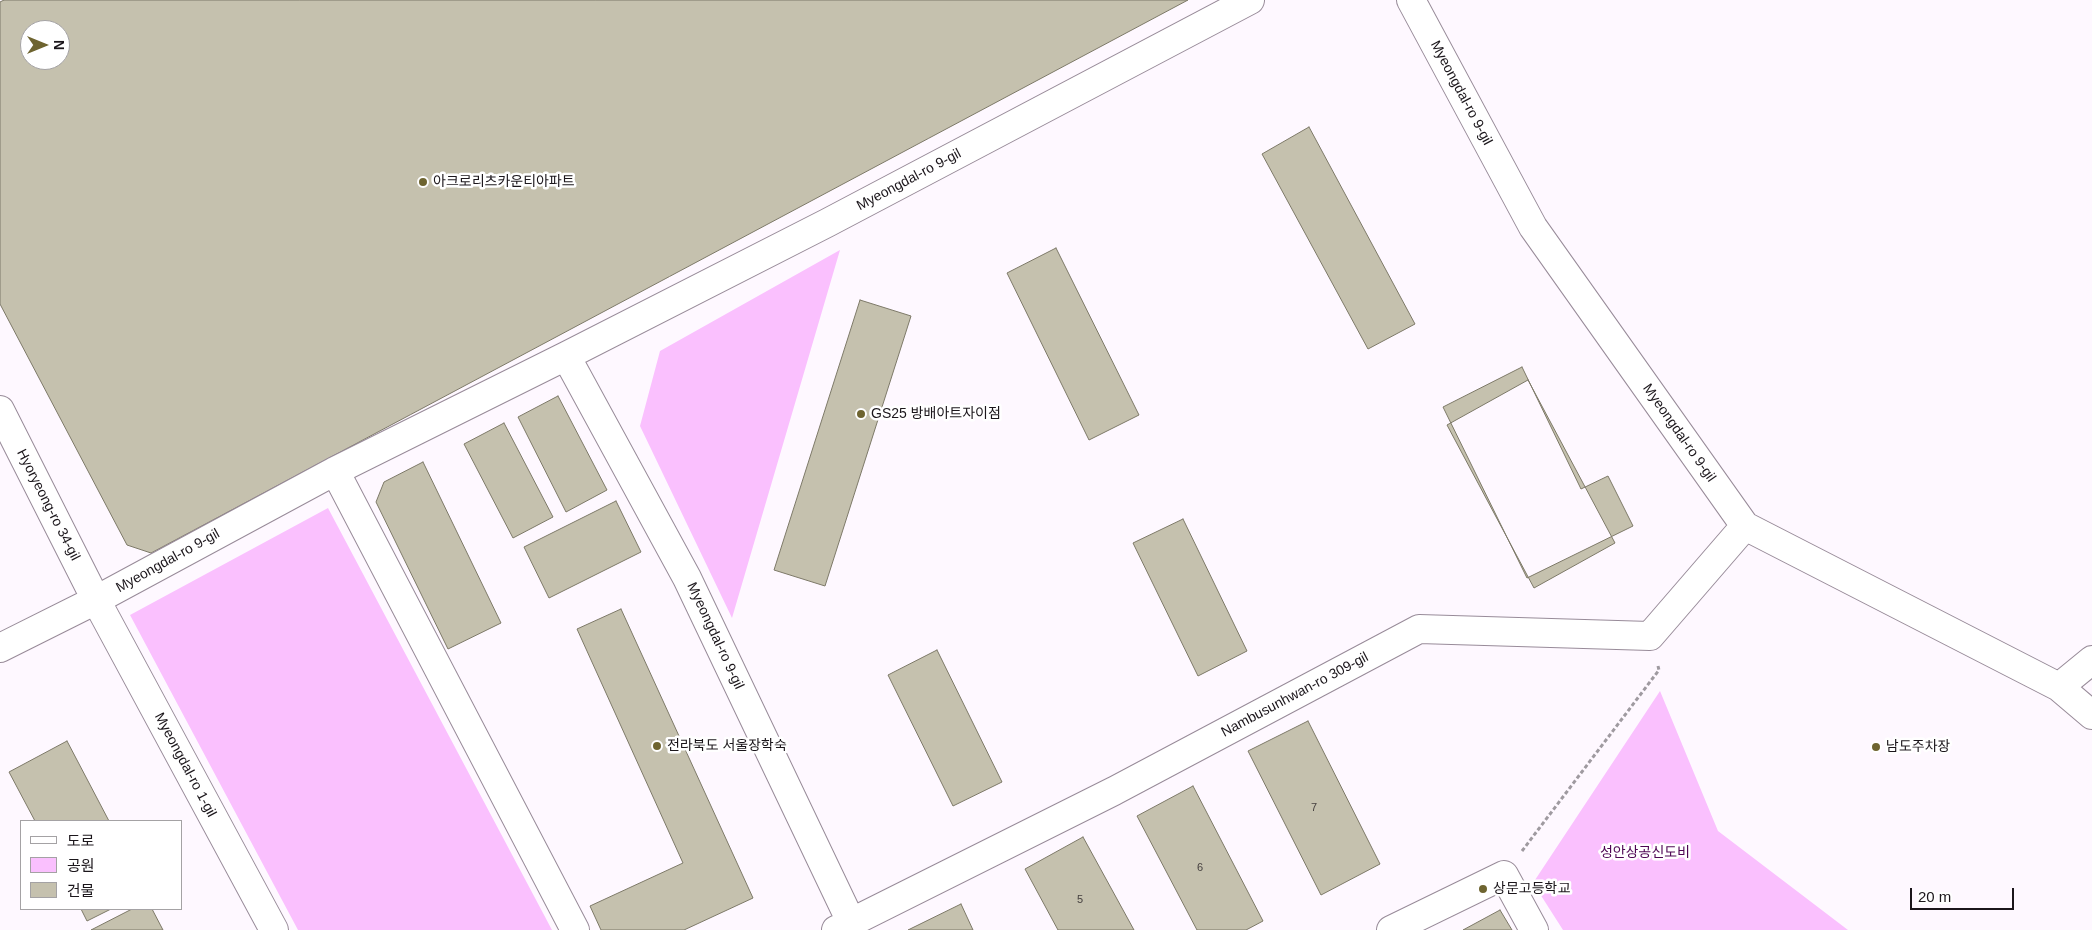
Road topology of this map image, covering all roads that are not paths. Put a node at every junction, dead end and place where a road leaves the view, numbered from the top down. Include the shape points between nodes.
1 (1250, 0) edge
2 (1411, 0) edge
3 (566, 356) junction
4 (0, 410) edge
5 (335, 471) junction
6 (1745, 526) junction
7 (96, 600) junction
8 (0, 648) edge
9 (2092, 660) edge
10 (2059, 688) junction
11 (2092, 715) edge
12 (844, 926) edge
13 (274, 930) edge
14 (575, 930) edge
15 (1390, 930) edge
16 (1534, 930) edge

1 - 3 street, Myeongdal-ro 9-gil
2 - 6 street, Myeongdal-ro 9-gil via 1533,226
3 - 5 street, Myeongdal-ro 9-gil
3 - 12 street, Myeongdal-ro 9-gil via 687,578
4 - 7 street, Hyoryeong-ro 34-gil
5 - 7 street, Myeongdal-ro 9-gil
5 - 14 street
6 - 10 street, Myeongdal-ro 9-gil
6 - 12 street, Nambusunhwan-ro 309-gil via 1650,636 1419,630 1114,791
7 - 8 street, Myeongdal-ro 9-gil
7 - 13 street, Myeongdal-ro 1-gil
9 - 10 street
10 - 11 street, Myeongdal-ro 9-gil
15 - 16 street via 1504,875

